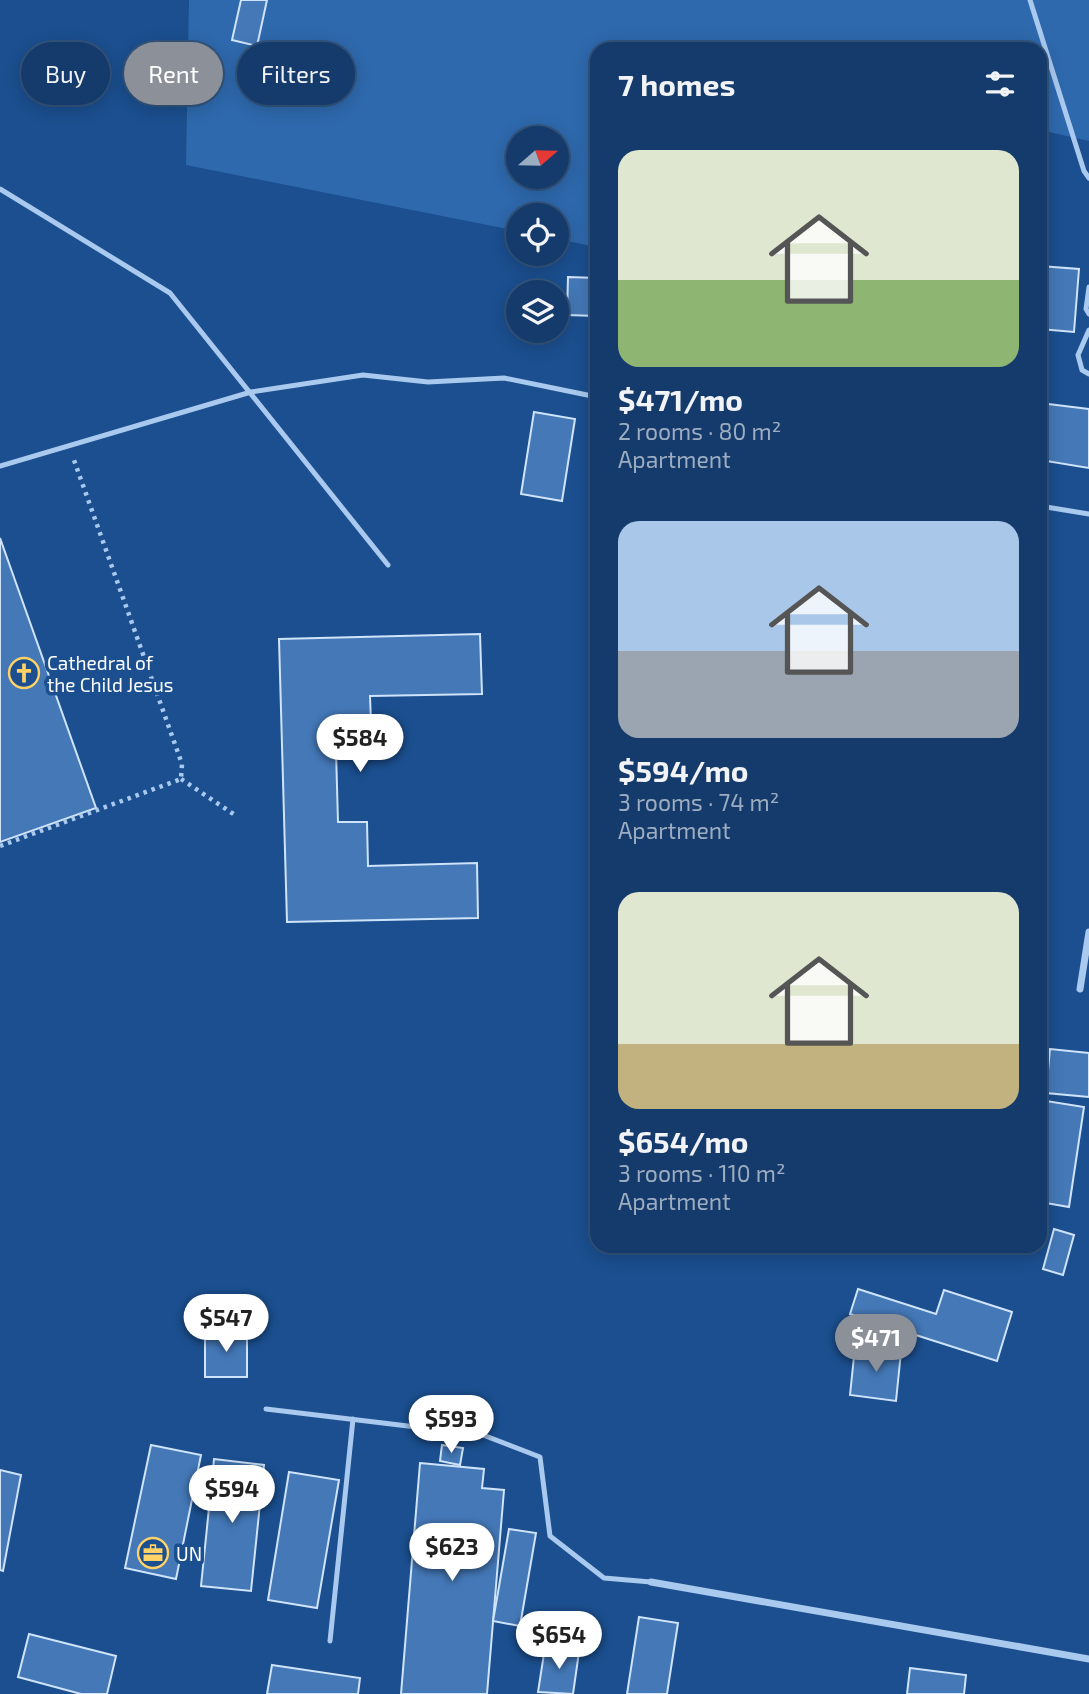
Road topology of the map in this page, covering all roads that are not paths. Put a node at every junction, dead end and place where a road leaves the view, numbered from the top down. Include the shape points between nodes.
1 (1030, 0) edge
2 (1044, 42) edge
3 (1047, 52) edge
4 (1086, 171) edge
5 (1089, 178) edge
6 (0, 188) edge
7 (1089, 287) edge
8 (1089, 314) edge
9 (1089, 330) edge
10 (1089, 374) edge
11 (251, 393) junction
12 (590, 396) edge
13 (0, 466) edge
14 (1047, 507) edge
15 (1089, 514) edge
16 (388, 565) dead end
17 (1089, 932) edge
18 (1080, 989) dead end
19 (266, 1409) dead end
20 (353, 1419) junction
21 (651, 1582) joint
22 (330, 1641) dead end
23 (1089, 1659) edge

1 - 2 lane
3 - 4 lane
4 - 5 lane
6 - 11 lane via 170,293
7 - 8 lane
9 - 10 lane via 1078,355 1082,370
11 - 12 lane via 363,375 428,382 504,378
11 - 13 lane
11 - 16 lane
14 - 15 lane
17 - 18 street
19 - 20 lane
20 - 21 lane via 483,1435 540,1457 550,1536 604,1578
20 - 22 lane
21 - 23 street

